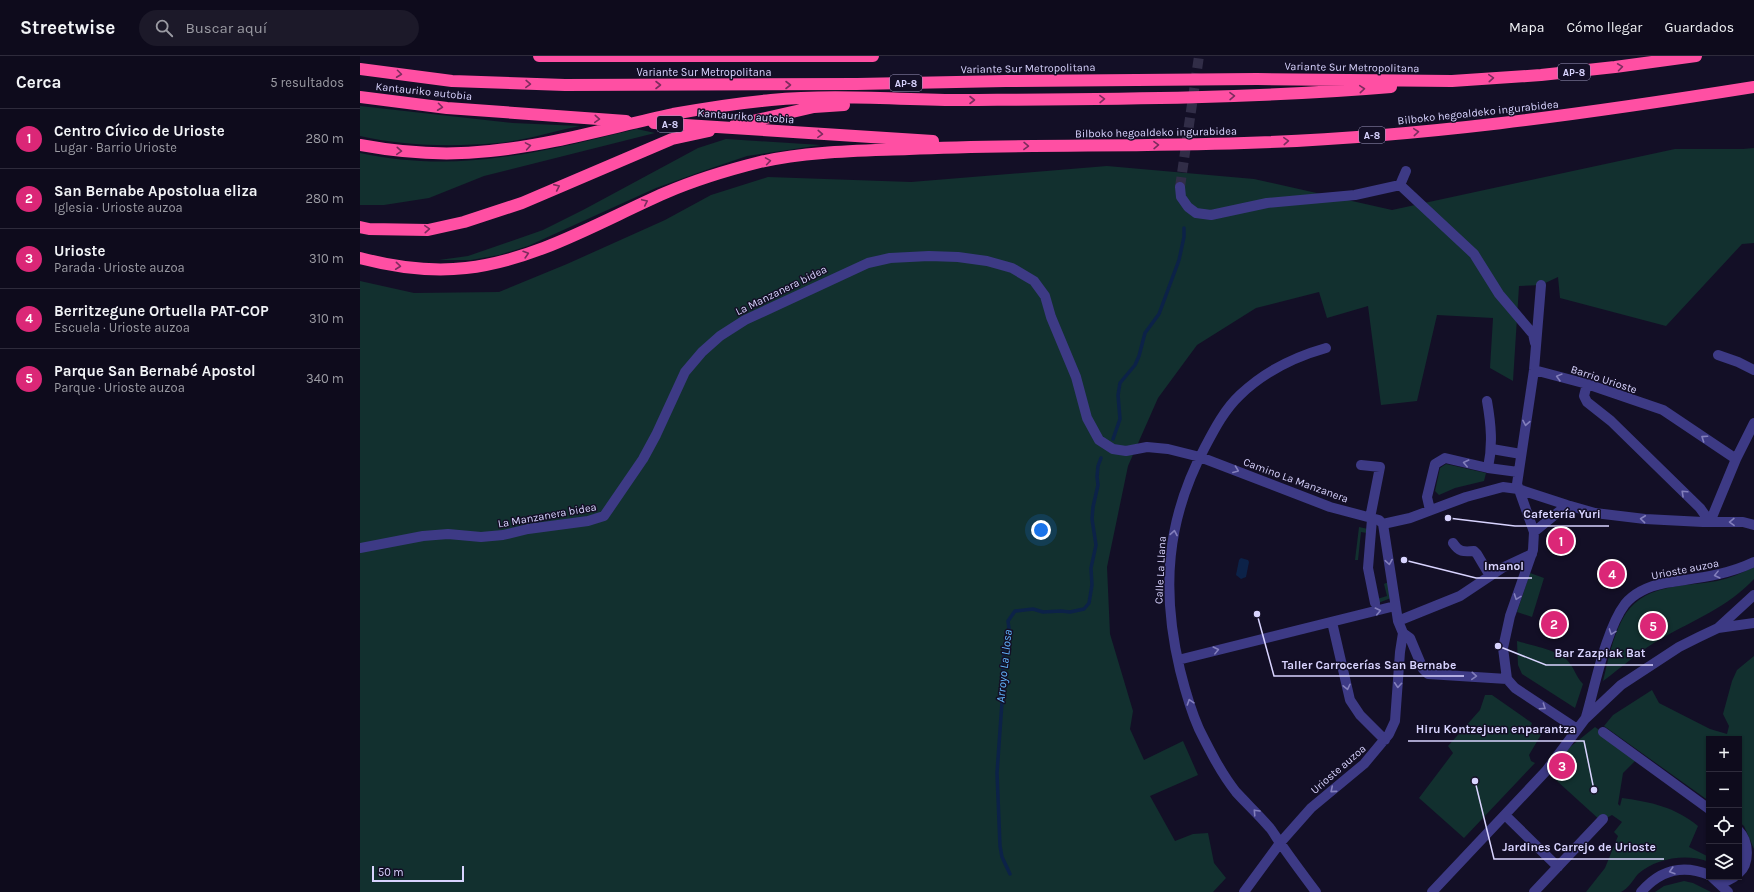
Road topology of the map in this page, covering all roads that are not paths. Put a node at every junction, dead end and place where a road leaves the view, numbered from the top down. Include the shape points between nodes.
1 (539, 56) edge
2 (873, 56) edge
3 (1696, 56) edge
4 (360, 69) edge
5 (1452, 81) junction
6 (1754, 87) edge
7 (360, 97) edge
8 (933, 100) junction
9 (360, 145) edge
10 (987, 145) junction
11 (1406, 171) dead end
12 (1400, 184) junction
13 (1180, 187) tunnel mouth
14 (360, 227) edge
15 (360, 258) edge
16 (1541, 285) dead end
17 (1536, 346) junction
18 (1326, 348) dead end
19 (1718, 355) dead end
20 (1534, 370) junction
21 (1754, 370) edge
22 (1586, 384) junction
23 (1487, 401) dead end
24 (1754, 423) edge
25 (1492, 449) junction
26 (1521, 454) junction
27 (1200, 457) junction
28 (1736, 459) junction
29 (1361, 465) dead end
30 (1488, 468) junction
31 (1518, 472) junction
32 (1503, 487) junction
33 (1518, 489) junction
34 (1567, 506) junction
35 (1430, 510) junction
36 (1371, 518) junction
37 (1710, 522) junction
38 (1383, 524) junction
39 (1754, 525) edge
40 (1534, 532) junction
41 (1453, 543) dead end
42 (360, 548) edge
43 (1532, 554) junction
44 (1754, 562) edge
45 (1490, 576) junction
46 (1754, 596) edge
47 (1375, 603) dead end
48 (1395, 606) junction
49 (1398, 621) junction
50 (1332, 622) junction
51 (1754, 623) edge
52 (1718, 628) junction
53 (1403, 633) junction
54 (1178, 660) junction
55 (1507, 679) junction
56 (1585, 719) junction
57 (1577, 729) junction
58 (1603, 732) dead end
59 (1385, 740) junction
60 (1706, 806) edge
61 (1505, 815) junction
62 (1604, 819) dead end
63 (1742, 836) edge
64 (1280, 843) junction
65 (1750, 863) edge
66 (1558, 867) junction
67 (1742, 870) edge
68 (1706, 874) edge
69 (1715, 880) edge
70 (1731, 880) edge
71 (1724, 888) edge
72 (1244, 892) edge
73 (1316, 892) edge
74 (1432, 892) edge
75 (1534, 892) edge
76 (1641, 892) edge

1 - 2 highway
5 -> 3 highway, Variante Sur Metropolitana / AP-8 via 1593,70
4 -> 5 highway, Variante Sur Metropolitana / AP-8 via 452,81 565,85 1249,79
8 -> 5 highway via 1258,95 1357,90
10 -> 6 highway, Bilboko hegoaldeko ingurabidea / A-8 via 1247,143 1404,133 1610,110
7 -> 10 highway, Kantauriko autobia / A-8 via 447,108
9 -> 8 highway via 388,150 446,154 489,152 560,140 672,114 720,106 816,98
14 -> 8 highway via 428,230 464,222 522,203 672,139 814,107
15 -> 10 highway via 387,265 424,269 465,268 501,262 542,249 668,192 761,162 838,152
11 - 12 street
12 - 13 street via 1355,195 1267,203 1211,215 1196,213 1188,207 1181,197
12 - 17 street via 1474,254 1500,294 1533,334
16 - 17 street
17 - 20 street
18 - 27 street, Calle La Llana via 1284,363 1240,395 1223,416
19 - 21 street
22 -> 20 street, Barrio Urioste
20 -> 26 street
28 -> 22 street, Barrio Urioste via 1663,410
37 -> 22 street via 1700,508 1612,422 1587,402 1584,396
23 - 25 street
24 - 28 street
25 - 26 street
25 - 30 street
26 - 31 street
27 -> 36 street, Camino La Manzanera via 1330,507
27 - 42 street, La Manzanera bidea via 1147,447 1126,451 1113,449 1099,440 1087,418 1076,377 1044,296 1034,281 1012,268 987,261 929,256 890,258 868,263 745,320 720,336 702,352 685,372 643,459 604,516 588,521 528,529 503,536 423,536
54 -> 27 street, Calle La Llana via 1168,592 1170,554 1177,515
28 - 37 street
29 - 36 street via 1380,467
30 - 31 street
30 -> 35 street via 1445,458 1435,464 1427,498
31 - 32 street via 1511,476
31 - 33 street
32 - 33 street
32 - 35 street
33 - 34 street
33 - 40 street
37 -> 34 street via 1645,520
34 - 40 street
35 - 38 street
36 - 38 street, Camino La Manzanera
36 - 47 street via 1368,568
39 -> 37 street via 1743,522
38 -> 48 street
40 - 43 street
41 - 45 street via 1458,550 1474,551
43 - 45 street
43 -> 55 street via 1504,638
44 -> 56 street, Urioste auzoa via 1715,576 1654,585 1625,604 1610,634
45 - 49 street via 1460,596
46 - 52 street, Urioste auzoa
48 - 49 street
50 -> 48 street
49 - 53 street
54 -> 50 street
50 -> 59 street via 1350,700 1360,715
51 - 52 street, Urioste auzoa
52 - 56 street, Urioste auzoa via 1679,647 1636,674
53 -> 55 street via 1410,638 1423,669 1428,674
53 -> 59 street, Urioste auzoa via 1395,721
64 -> 54 street, Calle La Llana via 1221,771 1198,728
55 -> 57 street via 1515,688
56 - 57 street, Urioste auzoa
57 - 61 street, Urioste auzoa via 1546,770
58 - 60 street
59 -> 64 street, Urioste auzoa via 1364,764 1311,808
61 - 66 street
61 - 74 street, Urioste auzoa
62 - 66 street
63 - 65 street
64 - 72 street, Urioste auzoa
64 - 73 street, Calle La Llana
65 - 67 street
66 - 75 street
68 -> 76 street via 1697,870 1680,869 1664,874
69 - 71 street
70 - 71 street

